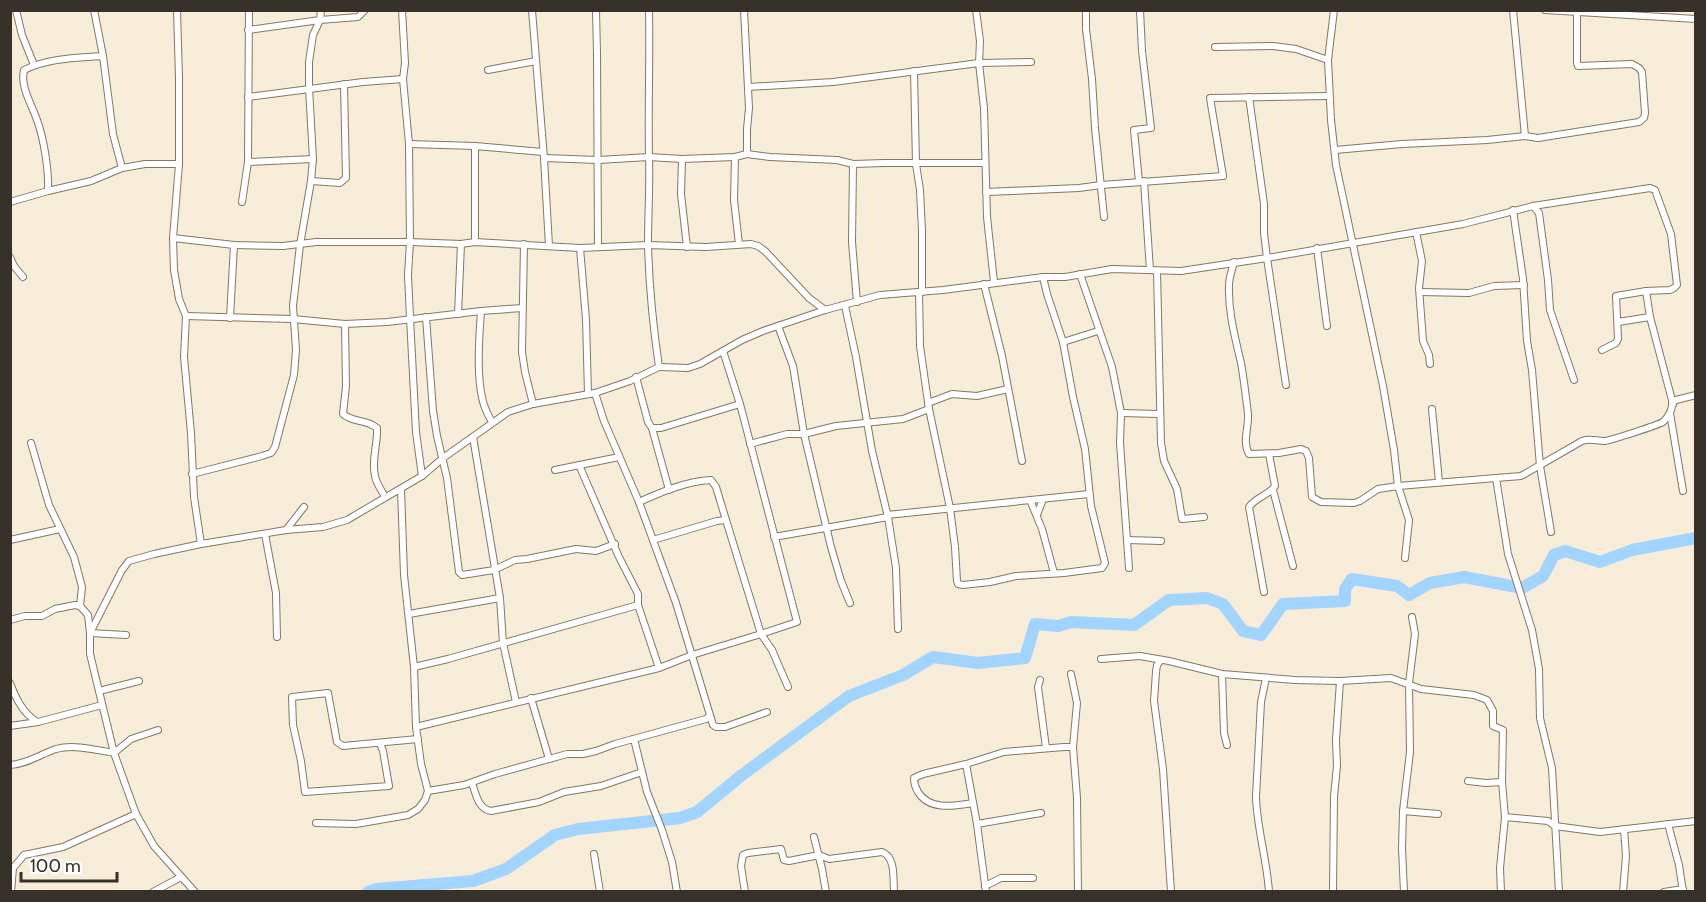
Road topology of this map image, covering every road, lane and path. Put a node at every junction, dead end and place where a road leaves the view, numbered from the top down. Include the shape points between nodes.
1 (16, 10) edge
2 (94, 10) edge
3 (177, 10) edge
4 (249, 10) edge
5 (321, 10) edge
6 (365, 10) edge
7 (402, 10) edge
8 (532, 10) edge
9 (596, 10) edge
10 (649, 10) edge
11 (744, 10) edge
12 (976, 10) edge
13 (1086, 10) edge
14 (1140, 10) edge
15 (1334, 10) edge
16 (1513, 10) edge
17 (1545, 10) edge
18 (1574, 12) edge
19 (1695, 19) edge
20 (320, 20) junction
21 (248, 30) junction
22 (1215, 47) dead end
23 (103, 56) junction
24 (1328, 60) junction
25 (536, 62) junction
26 (1031, 62) dead end
27 (979, 63) junction
28 (34, 65) junction
29 (488, 70) dead end
30 (914, 71) junction
31 (403, 79) junction
32 (344, 84) junction
33 (748, 87) junction
34 (309, 88) junction
35 (1329, 96) junction
36 (248, 97) junction
37 (1249, 98) junction
38 (1525, 136) junction
39 (409, 144) junction
40 (476, 146) junction
41 (1335, 150) junction
42 (747, 154) junction
43 (544, 155) junction
44 (735, 157) junction
45 (649, 158) junction
46 (313, 159) junction
47 (682, 159) junction
48 (598, 160) junction
49 (248, 162) junction
50 (985, 163) junction
51 (179, 164) junction
52 (853, 164) junction
53 (916, 164) junction
54 (122, 168) junction
55 (311, 181) junction
56 (1142, 182) junction
57 (1101, 185) junction
58 (48, 191) junction
59 (986, 192) junction
60 (10, 202) edge
61 (242, 202) dead end
62 (1533, 206) junction
63 (1513, 210) junction
64 (1104, 217) dead end
65 (1416, 232) junction
66 (173, 238) junction
67 (410, 242) junction
68 (476, 242) junction
69 (1352, 242) junction
70 (460, 244) junction
71 (524, 244) junction
72 (739, 244) junction
73 (234, 245) junction
74 (300, 245) junction
75 (648, 245) junction
76 (549, 246) junction
77 (598, 247) junction
78 (687, 247) junction
79 (580, 248) junction
80 (1317, 248) junction
81 (10, 257) edge
82 (1267, 258) junction
83 (1234, 262) junction
84 (1153, 270) junction
85 (1080, 274) junction
86 (23, 277) dead end
87 (1043, 277) junction
88 (994, 282) junction
89 (984, 284) junction
90 (1524, 285) junction
91 (1646, 291) junction
92 (921, 292) junction
93 (1420, 292) junction
94 (857, 302) junction
95 (845, 306) junction
96 (522, 308) junction
97 (825, 310) junction
98 (481, 311) junction
99 (458, 314) junction
100 (186, 316) junction
101 (426, 317) junction
102 (1650, 317) junction
103 (230, 318) junction
104 (410, 318) junction
105 (293, 319) junction
106 (1618, 322) junction
107 (345, 324) junction
108 (778, 326) junction
109 (1327, 326) dead end
110 (1098, 331) junction
111 (1064, 342) junction
112 (1602, 350) dead end
113 (723, 351) junction
114 (1430, 364) dead end
115 (659, 367) junction
116 (636, 377) junction
117 (1574, 380) dead end
118 (1286, 385) dead end
119 (1008, 389) junction
120 (592, 394) junction
121 (1695, 395) edge
122 (533, 404) junction
123 (740, 404) junction
124 (1673, 405) junction
125 (928, 406) junction
126 (1432, 409) dead end
127 (1121, 413) junction
128 (1670, 413) junction
129 (1159, 414) junction
130 (492, 422) junction
131 (867, 423) junction
132 (652, 428) junction
133 (804, 434) junction
134 (473, 437) junction
135 (31, 443) dead end
136 (750, 444) junction
137 (1269, 454) junction
138 (620, 457) junction
139 (442, 458) junction
140 (1022, 461) dead end
141 (579, 465) junction
142 (1540, 466) junction
143 (555, 470) dead end
144 (192, 474) junction
145 (422, 476) junction
146 (1496, 478) junction
147 (1439, 482) junction
148 (1398, 486) junction
149 (401, 489) junction
150 (669, 490) junction
151 (1273, 490) junction
152 (1683, 491) dead end
153 (1089, 494) junction
154 (385, 497) junction
155 (1043, 499) junction
156 (1030, 500) junction
157 (639, 502) junction
158 (304, 507) dead end
159 (950, 508) junction
160 (1037, 515) junction
161 (887, 516) junction
162 (1204, 518) dead end
163 (726, 520) junction
164 (60, 529) junction
165 (826, 529) junction
166 (286, 530) junction
167 (1551, 532) dead end
168 (265, 534) junction
169 (774, 537) junction
170 (10, 540) edge
171 (653, 540) junction
172 (1127, 540) junction
173 (1161, 541) dead end
174 (201, 544) junction
175 (615, 544) junction
176 (1405, 558) dead end
177 (1293, 566) dead end
178 (1129, 568) dead end
179 (494, 570) junction
180 (1054, 573) junction
181 (1264, 592) dead end
182 (500, 598) junction
183 (850, 603) dead end
184 (638, 605) junction
185 (80, 606) junction
186 (409, 614) junction
187 (1412, 617) dead end
188 (10, 620) edge
189 (898, 629) dead end
190 (90, 633) junction
191 (761, 634) junction
192 (126, 635) dead end
193 (277, 637) dead end
194 (503, 643) junction
195 (692, 655) junction
196 (1101, 659) dead end
197 (1161, 660) junction
198 (414, 667) junction
199 (659, 668) junction
200 (1071, 674) dead end
201 (1222, 674) junction
202 (1266, 678) junction
203 (1040, 680) dead end
204 (139, 681) dead end
205 (1340, 681) junction
206 (10, 683) edge
207 (1409, 683) junction
208 (788, 687) dead end
209 (99, 691) junction
210 (531, 698) junction
211 (516, 702) junction
212 (102, 705) junction
213 (767, 712) dead end
214 (710, 717) junction
215 (38, 722) junction
216 (10, 726) edge
217 (416, 727) junction
218 (158, 730) dead end
219 (418, 739) junction
220 (634, 739) junction
221 (389, 742) junction
222 (380, 743) junction
223 (1227, 745) dead end
224 (1073, 747) junction
225 (1046, 748) junction
226 (383, 752) junction
227 (114, 753) junction
228 (549, 759) junction
229 (966, 764) junction
230 (10, 765) edge
231 (642, 772) junction
232 (1468, 781) dead end
233 (1502, 782) junction
234 (472, 783) junction
235 (428, 792) junction
236 (973, 803) junction
237 (1403, 812) junction
238 (1041, 813) dead end
239 (136, 814) junction
240 (1438, 814) dead end
241 (1505, 817) junction
242 (1695, 821) edge
243 (316, 823) dead end
244 (977, 824) junction
245 (1668, 824) junction
246 (1555, 826) junction
247 (1624, 830) junction
248 (814, 837) dead end
249 (594, 854) dead end
250 (819, 855) junction
251 (181, 877) junction
252 (1033, 878) dead end
253 (986, 889) edge
254 (1683, 890) edge
255 (11, 891) edge
256 (153, 891) edge
257 (195, 891) edge
258 (600, 891) edge
259 (677, 891) edge
260 (745, 891) edge
261 (826, 891) edge
262 (894, 891) edge
263 (1078, 891) edge
264 (1171, 891) edge
265 (1269, 891) edge
266 (1333, 891) edge
267 (1404, 891) edge
268 (1501, 891) edge
269 (1559, 891) edge
270 (1623, 891) edge
271 (1664, 891) edge

1 - 28 street
2 - 23 street
3 - 51 street
4 - 21 street
5 - 20 street
6 - 20 street via 358,17
7 - 31 street
8 - 25 street
9 - 48 street
10 - 45 street
11 - 33 street
12 - 27 street
13 - 57 street
14 - 56 street via 1151,128 1134,130
15 - 24 street
16 - 38 street
17 - 18 street
18 - 19 street
18 - 38 street via 1578,66 1632,64 1640,68 1644,118 1639,122 1538,138
20 - 21 street
20 - 34 street via 313,35
21 - 36 street
22 - 24 street via 1273,46
23 - 28 street
23 - 54 street via 113,134
24 - 35 street
25 - 29 street
25 - 43 street
26 - 27 street
27 - 30 street
27 - 50 street
28 - 58 street via 24,70 23,76 43,143
30 - 33 street via 834,82
30 - 53 street
31 - 32 street
31 - 39 street
32 - 34 street
32 - 55 street via 346,178 340,183
33 - 42 street
34 - 36 street
34 - 46 street
35 - 37 street
35 - 41 street
36 - 49 street
37 - 56 street via 1210,98 1223,176
37 - 82 street via 1264,204
38 - 41 street
39 - 40 street
39 - 67 street
40 - 43 street
40 - 68 street
41 - 69 street
42 - 44 street
42 - 52 street
43 - 48 street
43 - 76 street
44 - 47 street
44 - 72 street
45 - 47 street
45 - 48 street
45 - 75 street
46 - 49 street
46 - 55 street
47 - 78 street
48 - 77 street
49 - 61 street
50 - 53 street
50 - 59 street
51 - 54 street
51 - 66 street
52 - 53 street
52 - 94 street via 852,242
53 - 92 street via 922,221
54 - 58 street via 91,181
55 - 74 street
56 - 57 street
56 - 84 street
57 - 59 street
57 - 64 street
58 - 60 street
59 - 88 street
62 - 63 street
62 - 91 street via 1655,189 1671,234 1677,285 1670,290
62 - 117 street via 1539,213 1550,310
63 - 65 street
63 - 90 street
65 - 69 street
65 - 93 street via 1422,261
66 - 73 street
66 - 100 street via 175,285
67 - 70 street
67 - 74 street
67 - 104 street
68 - 70 street
68 - 71 street
69 - 80 street
69 - 148 street via 1383,386
70 - 99 street
71 - 76 street
71 - 96 street
72 - 78 street
72 - 97 street via 752,244 765,251
73 - 74 street
73 - 103 street
74 - 105 street
75 - 77 street
75 - 78 street
75 - 115 street
76 - 79 street
77 - 79 street
79 - 120 street
80 - 82 street
80 - 109 street
81 - 86 street
82 - 83 street
82 - 118 street
83 - 84 street via 1181,271
83 - 137 street via 1229,283 1231,321 1249,425 1245,435 1247,452
84 - 85 street via 1112,269
84 - 129 street
85 - 87 street
85 - 110 street
87 - 88 street
87 - 111 street
88 - 89 street
89 - 92 street
89 - 119 street
90 - 93 street via 1494,286 1469,293
90 - 142 street
91 - 102 street
91 - 106 street via 1616,296
92 - 94 street
92 - 125 street via 920,346
93 - 114 street via 1423,341
94 - 95 street
95 - 97 street
95 - 131 street
96 - 98 street
96 - 122 street via 522,352
97 - 108 street
98 - 99 street
98 - 130 street via 481,387
99 - 101 street
100 - 103 street
100 - 144 street via 184,357
101 - 104 street
101 - 139 street via 433,411
102 - 106 street
102 - 124 street
103 - 105 street
104 - 107 street
104 - 145 street
105 - 107 street
105 - 144 street via 294,375 275,447 262,456
106 - 112 street via 1616,343
107 - 154 street via 344,414 377,428 373,464
108 - 113 street
108 - 133 street via 793,366
110 - 111 street
110 - 127 street via 1112,367
111 - 153 street via 1085,449
113 - 115 street via 688,368
113 - 123 street
115 - 116 street
116 - 120 street
116 - 132 street
119 - 125 street via 978,396 952,394
119 - 140 street
120 - 122 street
120 - 138 street
121 - 124 street via 1672,401
122 - 130 street
123 - 132 street
123 - 136 street
124 - 128 street
125 - 131 street via 903,419
125 - 159 street
126 - 147 street
127 - 129 street
127 - 172 street
128 - 142 street via 1661,423 1614,439 1581,441
128 - 152 street
129 - 162 street via 1164,461 1177,489 1182,519
130 - 134 street
131 - 133 street
131 - 161 street
132 - 150 street
133 - 136 street via 787,434
133 - 165 street
134 - 139 street
134 - 179 street
135 - 164 street
136 - 169 street
137 - 148 street via 1306,451 1312,497 1321,502 1354,503 1378,489
137 - 151 street
138 - 141 street
138 - 157 street
139 - 145 street
139 - 179 street via 459,572 462,575
141 - 143 street
141 - 175 street
142 - 146 street via 1521,476
142 - 167 street
144 - 174 street
145 - 149 street
146 - 147 street
146 - 246 street via 1508,554 1532,630 1539,669 1540,718 1552,768
147 - 148 street
148 - 176 street via 1409,520
149 - 154 street
149 - 186 street
150 - 157 street
150 - 163 street via 711,480
151 - 177 street
151 - 181 street via 1249,507
153 - 155 street
153 - 180 street via 1105,563 1102,568
154 - 166 street via 347,520 323,527
155 - 156 street
155 - 160 street
156 - 159 street
156 - 160 street
157 - 171 street
158 - 166 street
159 - 161 street
159 - 180 street via 958,584
160 - 180 street
161 - 165 street
161 - 189 street via 896,568
163 - 171 street
163 - 191 street
164 - 170 street
164 - 185 street via 74,557 82,587
165 - 169 street
165 - 183 street
166 - 168 street
168 - 174 street
168 - 193 street via 276,593
169 - 191 street via 797,622
171 - 195 street
172 - 173 street
172 - 178 street
174 - 190 street via 129,561
175 - 179 street via 515,560
175 - 184 street via 638,594
179 - 182 street
182 - 186 street
182 - 194 street
184 - 194 street
184 - 199 street
185 - 188 street
185 - 190 street via 87,615
186 - 198 street
187 - 207 street via 1415,634
190 - 192 street
190 - 209 street via 90,654
191 - 195 street
191 - 208 street
194 - 198 street
194 - 211 street
195 - 199 street
195 - 214 street
196 - 197 street via 1140,656
197 - 201 street
197 - 264 street via 1154,701
198 - 217 street
199 - 210 street
200 - 224 street via 1077,704
201 - 202 street
201 - 223 street
202 - 205 street
202 - 265 street via 1261,702 1256,811
203 - 225 street
204 - 209 street
205 - 207 street via 1391,678
205 - 266 street
206 - 215 street via 25,712
207 - 233 street via 1421,689 1487,700 1493,711 1493,726 1503,730
207 - 237 street via 1410,752
209 - 212 street
210 - 211 street
210 - 228 street
211 - 217 street
212 - 215 street
212 - 227 street
213 - 214 street via 725,727 716,727
214 - 220 street
215 - 216 street
217 - 219 street
218 - 227 street via 131,739
219 - 221 street
219 - 235 street
220 - 228 street
220 - 231 street
221 - 222 street
221 - 226 street
222 - 226 street
222 - 226 street via 343,746 337,742 328,693 292,697 305,792 388,786
224 - 225 street
224 - 263 street
225 - 229 street via 1004,752
227 - 230 street via 66,747
227 - 239 street
228 - 234 street
229 - 236 street
229 - 236 street via 923,774 914,778 914,783 921,797 931,804
231 - 234 street via 601,786 491,811 481,806
231 - 259 street
232 - 233 street
233 - 241 street
234 - 235 street
235 - 243 street via 418,809 408,815 356,824
236 - 244 street
237 - 240 street
237 - 267 street
238 - 244 street
239 - 251 street via 154,846
239 - 255 street via 63,848 24,855 13,868
241 - 246 street via 1548,821
241 - 268 street
242 - 245 street
244 - 253 street
245 - 247 street
245 - 254 street
246 - 247 street via 1600,832
246 - 269 street
247 - 270 street
248 - 250 street
249 - 258 street
250 - 260 street via 789,861 784,860 781,849 743,855
250 - 261 street
250 - 262 street via 829,860 887,853
251 - 256 street
251 - 257 street
252 - 253 street via 1001,879
254 - 271 street

